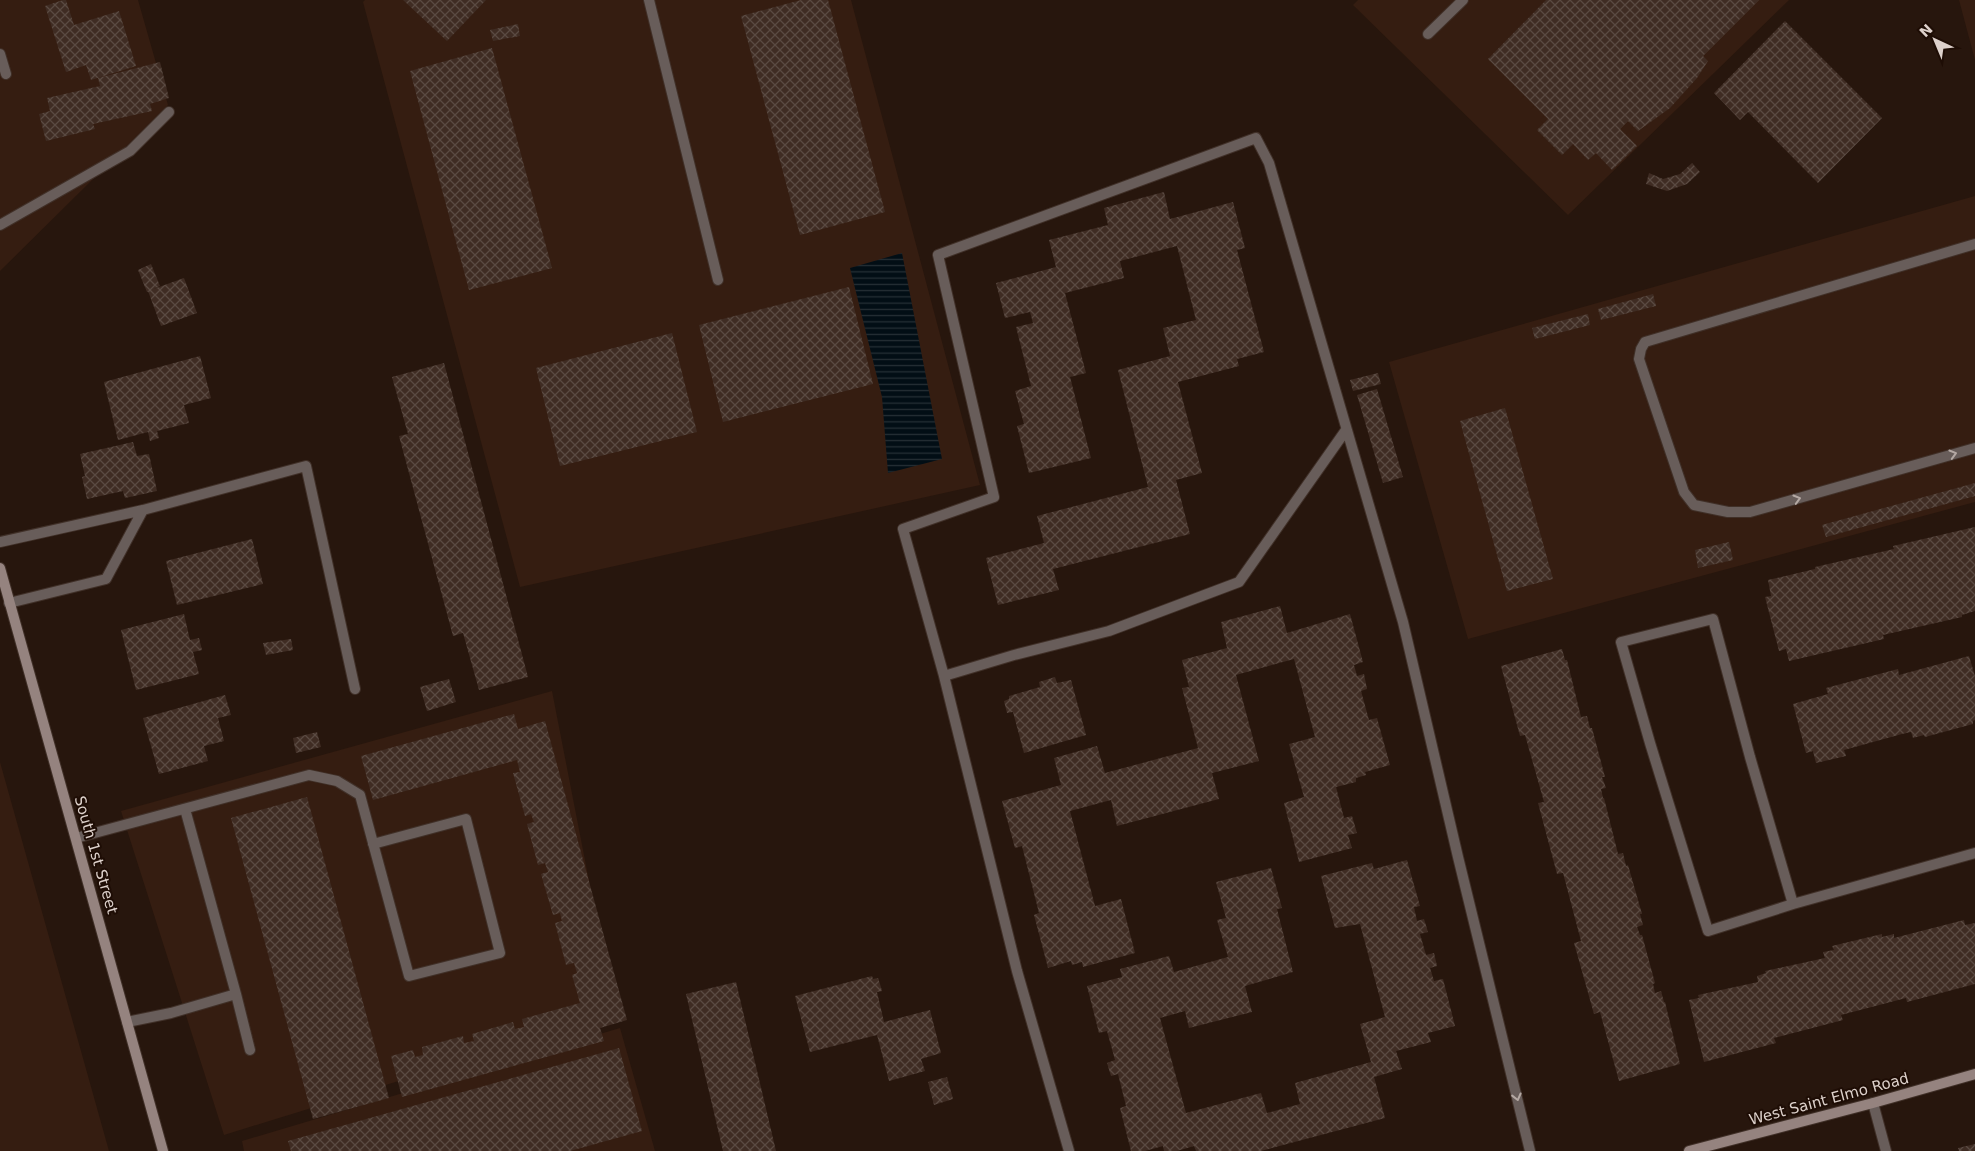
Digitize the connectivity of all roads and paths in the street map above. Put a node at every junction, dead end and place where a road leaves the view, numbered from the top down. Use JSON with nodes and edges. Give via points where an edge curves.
{"nodes":[{"id":1,"x":649,"y":0,"type":"edge"},
{"id":2,"x":1463,"y":0,"type":"edge"},
{"id":3,"x":1428,"y":34,"type":"dead end"},
{"id":4,"x":0,"y":54,"type":"edge"},
{"id":5,"x":6,"y":74,"type":"dead end"},
{"id":6,"x":169,"y":112,"type":"dead end"},
{"id":7,"x":0,"y":225,"type":"edge"},
{"id":8,"x":1975,"y":244,"type":"edge"},
{"id":9,"x":718,"y":280,"type":"dead end"},
{"id":10,"x":1346,"y":430,"type":"junction"},
{"id":11,"x":1975,"y":448,"type":"edge"},
{"id":12,"x":143,"y":510,"type":"junction"},
{"id":13,"x":0,"y":542,"type":"edge"},
{"id":14,"x":0,"y":568,"type":"edge"},
{"id":15,"x":9,"y":603,"type":"junction"},
{"id":16,"x":944,"y":676,"type":"junction"},
{"id":17,"x":354,"y":689,"type":"dead end"},
{"id":18,"x":185,"y":808,"type":"junction"},
{"id":19,"x":76,"y":838,"type":"junction"},
{"id":20,"x":373,"y":844,"type":"junction"},
{"id":21,"x":1975,"y":853,"type":"edge"},
{"id":22,"x":1793,"y":904,"type":"junction"},
{"id":23,"x":236,"y":994,"type":"junction"},
{"id":24,"x":127,"y":1022,"type":"junction"},
{"id":25,"x":250,"y":1050,"type":"dead end"},
{"id":26,"x":1975,"y":1074,"type":"edge"},
{"id":27,"x":1873,"y":1103,"type":"junction"},
{"id":28,"x":163,"y":1151,"type":"edge"},
{"id":29,"x":1069,"y":1151,"type":"edge"},
{"id":30,"x":1530,"y":1151,"type":"edge"},
{"id":31,"x":1689,"y":1151,"type":"edge"},
{"id":32,"x":1886,"y":1151,"type":"edge"}],
"edges":[{"from":1,"to":9,"type":"street"},
{"from":2,"to":3,"type":"street"},
{"from":4,"to":5,"type":"street"},
{"from":6,"to":7,"type":"street","via":[[130,151]]},
{"from":8,"to":11,"type":"street","one_way":true,"via":[[1645,342],[1639,359],[1684,492],[1694,505],[1710,510],[1750,512]]},
{"from":10,"to":16,"type":"street","via":[[1239,582],[1109,631]]},
{"from":10,"to":16,"type":"street","via":[[1269,163],[1256,138],[938,255],[994,497],[903,529]]},
{"from":10,"to":30,"type":"street","one_way":true,"via":[[1403,622]]},
{"from":12,"to":13,"type":"street"},
{"from":12,"to":15,"type":"street","via":[[106,579]]},
{"from":12,"to":17,"type":"street","via":[[306,466]]},
{"from":14,"to":15,"type":"main road","name":"South 1st Street"},
{"from":15,"to":19,"type":"main road","name":"South 1st Street"},
{"from":16,"to":29,"type":"street","via":[[1017,971]]},
{"from":18,"to":19,"type":"street"},
{"from":18,"to":20,"type":"street","via":[[309,774],[337,781],[360,795]]},
{"from":18,"to":23,"type":"street"},
{"from":19,"to":24,"type":"main road","name":"South 1st Street"},
{"from":20,"to":20,"type":"street","via":[[409,976],[500,953],[466,819]]},
{"from":21,"to":22,"type":"street"},
{"from":22,"to":22,"type":"street","via":[[1708,931],[1621,642],[1712,618]]},
{"from":23,"to":24,"type":"street"},
{"from":23,"to":25,"type":"street"},
{"from":24,"to":28,"type":"main road","name":"South 1st Street"},
{"from":26,"to":27,"type":"main road","name":"West Saint Elmo Road"},
{"from":27,"to":31,"type":"main road","name":"West Saint Elmo Road"},
{"from":27,"to":32,"type":"street"}]}
